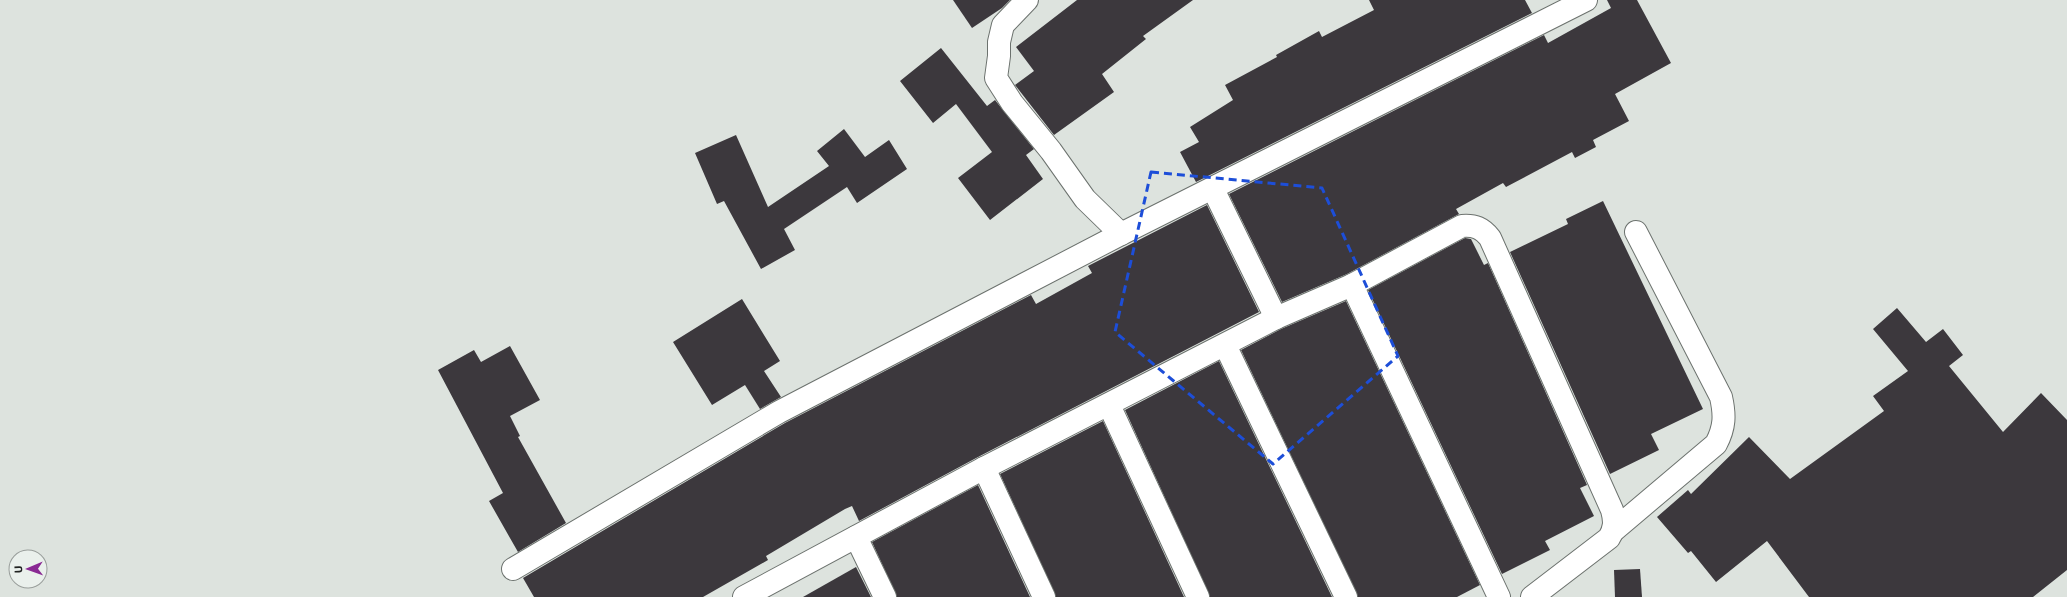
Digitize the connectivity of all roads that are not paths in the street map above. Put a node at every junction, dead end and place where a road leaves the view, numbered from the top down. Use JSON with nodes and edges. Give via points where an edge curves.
{"nodes":[{"id":1,"x":1027,"y":0,"type":"edge"},
{"id":2,"x":1586,"y":0,"type":"edge"},
{"id":3,"x":1214,"y":189,"type":"junction"},
{"id":4,"x":1636,"y":232,"type":"dead end"},
{"id":5,"x":1121,"y":234,"type":"junction"},
{"id":6,"x":1352,"y":285,"type":"junction"},
{"id":7,"x":1276,"y":318,"type":"junction"},
{"id":8,"x":1225,"y":345,"type":"junction"},
{"id":9,"x":1109,"y":404,"type":"junction"},
{"id":10,"x":984,"y":468,"type":"junction"},
{"id":11,"x":1613,"y":531,"type":"junction"},
{"id":12,"x":856,"y":537,"type":"junction"},
{"id":13,"x":513,"y":569,"type":"dead end"},
{"id":14,"x":744,"y":597,"type":"edge"},
{"id":15,"x":885,"y":597,"type":"edge"},
{"id":16,"x":1044,"y":597,"type":"edge"},
{"id":17,"x":1198,"y":597,"type":"edge"},
{"id":18,"x":1346,"y":597,"type":"edge"},
{"id":19,"x":1499,"y":597,"type":"edge"},
{"id":20,"x":1532,"y":597,"type":"edge"}],
"edges":[{"from":1,"to":5,"type":"street","via":[[1003,25],[996,78],[1085,199]]},
{"from":2,"to":3,"type":"street"},
{"from":3,"to":5,"type":"street"},
{"from":3,"to":7,"type":"street"},
{"from":4,"to":11,"type":"street","via":[[1721,397],[1725,413],[1723,430],[1716,444]]},
{"from":5,"to":13,"type":"street","via":[[779,412]]},
{"from":6,"to":7,"type":"street"},
{"from":6,"to":11,"type":"street","via":[[1462,226],[1473,225],[1484,230],[1490,238],[1612,510],[1616,522]]},
{"from":6,"to":19,"type":"street"},
{"from":7,"to":8,"type":"street"},
{"from":8,"to":9,"type":"street"},
{"from":8,"to":18,"type":"street"},
{"from":9,"to":10,"type":"street"},
{"from":9,"to":17,"type":"street"},
{"from":10,"to":12,"type":"street"},
{"from":10,"to":16,"type":"street"},
{"from":11,"to":20,"type":"street","via":[[1609,538]]},
{"from":12,"to":14,"type":"street"},
{"from":12,"to":15,"type":"street"}]}
